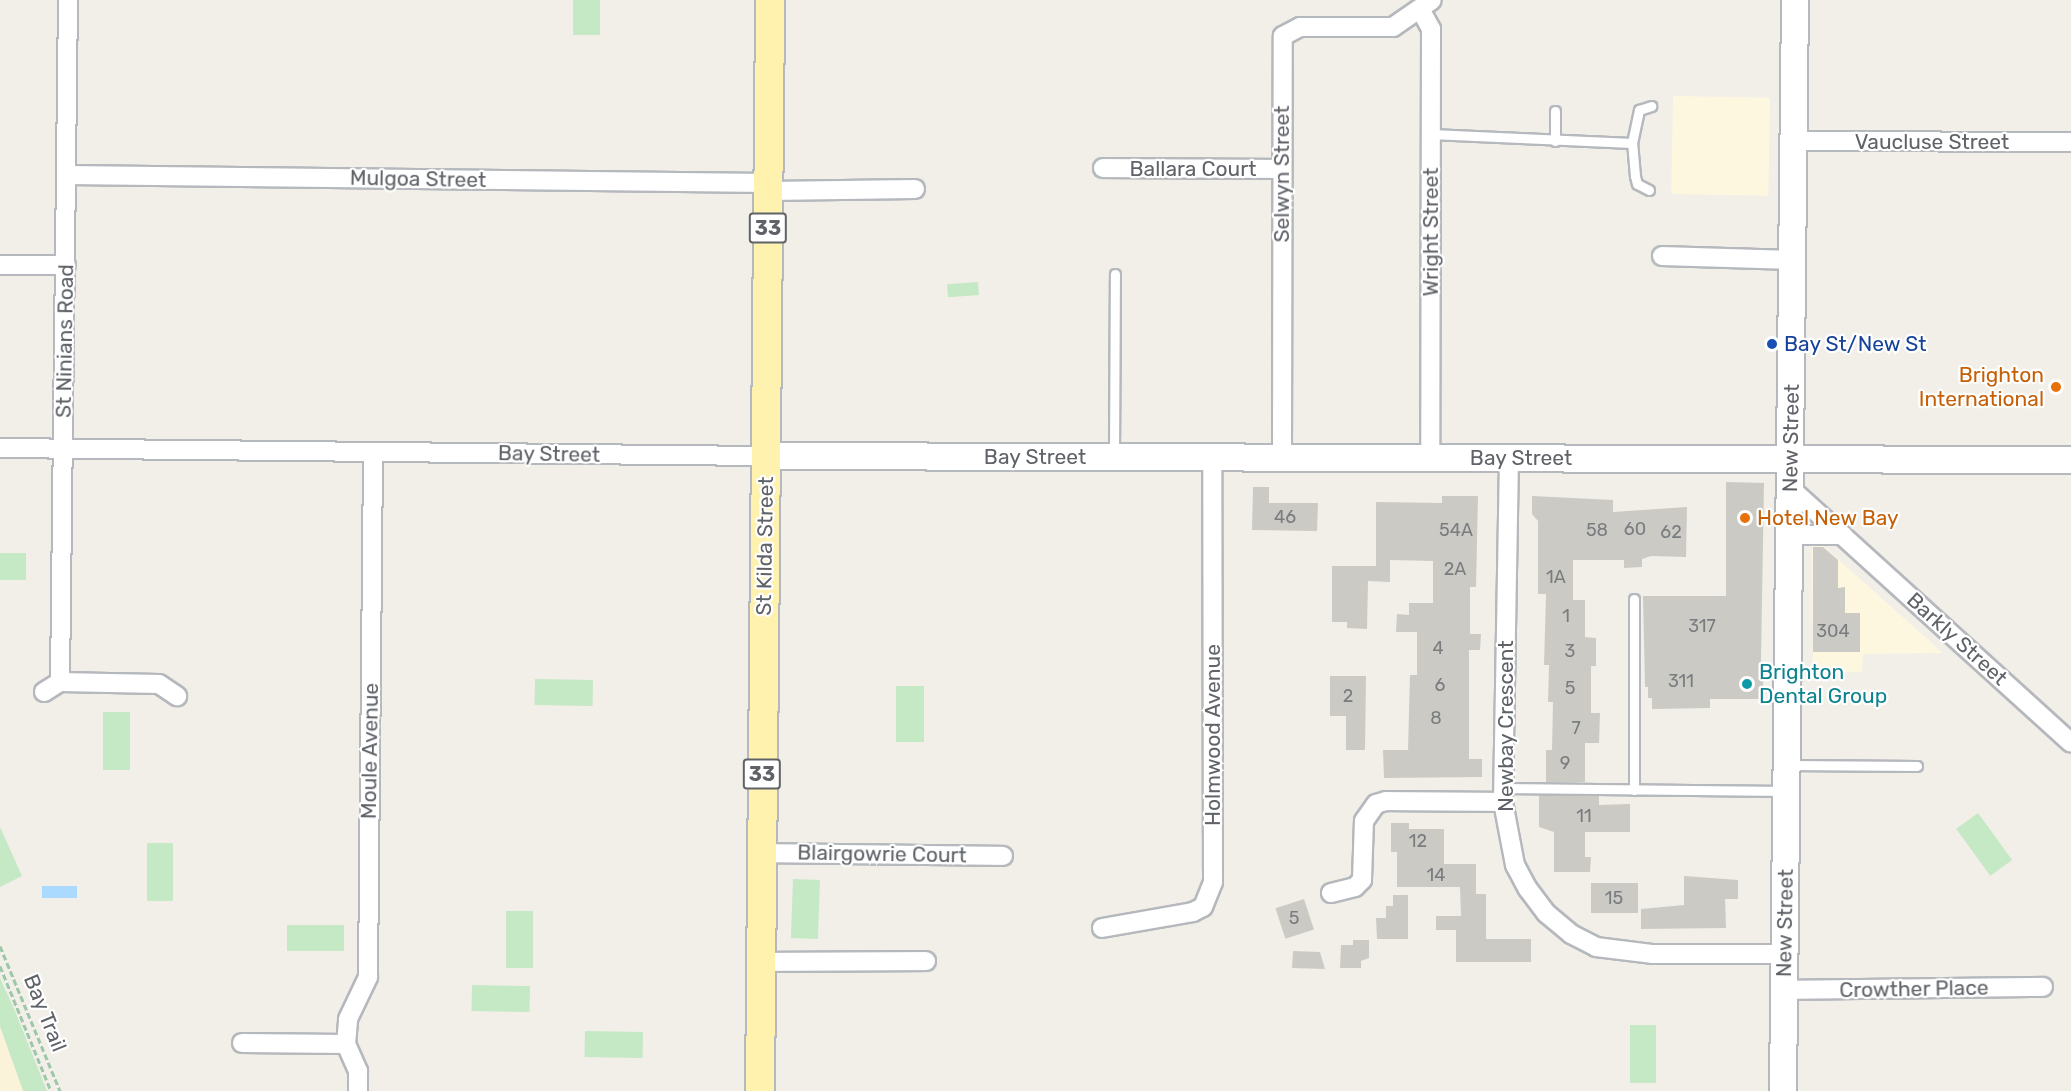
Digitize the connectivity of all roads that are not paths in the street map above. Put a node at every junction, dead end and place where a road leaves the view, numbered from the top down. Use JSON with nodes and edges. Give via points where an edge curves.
{"nodes":[{"id":1,"x":68,"y":0,"type":"edge"},
{"id":2,"x":770,"y":0,"type":"edge"},
{"id":3,"x":1795,"y":0,"type":"edge"},
{"id":4,"x":1426,"y":4,"type":"edge"},
{"id":5,"x":1651,"y":106,"type":"dead end"},
{"id":6,"x":1555,"y":111,"type":"dead end"},
{"id":7,"x":1431,"y":134,"type":"junction"},
{"id":8,"x":1555,"y":141,"type":"junction"},
{"id":9,"x":1794,"y":141,"type":"junction"},
{"id":10,"x":2071,"y":142,"type":"edge"},
{"id":11,"x":1632,"y":143,"type":"junction"},
{"id":12,"x":1103,"y":168,"type":"dead end"},
{"id":13,"x":1282,"y":169,"type":"junction"},
{"id":14,"x":68,"y":175,"type":"junction"},
{"id":15,"x":768,"y":187,"type":"junction"},
{"id":16,"x":915,"y":189,"type":"dead end"},
{"id":17,"x":1649,"y":190,"type":"dead end"},
{"id":18,"x":1662,"y":256,"type":"dead end"},
{"id":19,"x":1792,"y":260,"type":"junction"},
{"id":20,"x":0,"y":265,"type":"edge"},
{"id":21,"x":66,"y":265,"type":"junction"},
{"id":22,"x":1115,"y":274,"type":"dead end"},
{"id":23,"x":0,"y":448,"type":"edge"},
{"id":24,"x":64,"y":448,"type":"junction"},
{"id":25,"x":373,"y":452,"type":"junction"},
{"id":26,"x":766,"y":456,"type":"junction"},
{"id":27,"x":1114,"y":457,"type":"junction"},
{"id":28,"x":1212,"y":458,"type":"junction"},
{"id":29,"x":1281,"y":458,"type":"junction"},
{"id":30,"x":1430,"y":458,"type":"junction"},
{"id":31,"x":1509,"y":458,"type":"junction"},
{"id":32,"x":1791,"y":459,"type":"junction"},
{"id":33,"x":2071,"y":460,"type":"edge"},
{"id":34,"x":1790,"y":488,"type":"junction"},
{"id":35,"x":1790,"y":535,"type":"junction"},
{"id":36,"x":1843,"y":535,"type":"junction"},
{"id":37,"x":1634,"y":599,"type":"dead end"},
{"id":38,"x":177,"y":696,"type":"dead end"},
{"id":39,"x":2071,"y":743,"type":"edge"},
{"id":40,"x":1787,"y":765,"type":"junction"},
{"id":41,"x":1917,"y":766,"type":"dead end"},
{"id":42,"x":1634,"y":790,"type":"junction"},
{"id":43,"x":1787,"y":791,"type":"junction"},
{"id":44,"x":1503,"y":795,"type":"junction"},
{"id":45,"x":762,"y":853,"type":"junction"},
{"id":46,"x":1003,"y":856,"type":"dead end"},
{"id":47,"x":1331,"y":892,"type":"dead end"},
{"id":48,"x":1102,"y":928,"type":"dead end"},
{"id":49,"x":1785,"y":954,"type":"junction"},
{"id":50,"x":926,"y":961,"type":"dead end"},
{"id":51,"x":761,"y":962,"type":"junction"},
{"id":52,"x":2043,"y":987,"type":"dead end"},
{"id":53,"x":1784,"y":990,"type":"junction"},
{"id":54,"x":242,"y":1043,"type":"dead end"},
{"id":55,"x":346,"y":1044,"type":"junction"},
{"id":56,"x":358,"y":1091,"type":"edge"},
{"id":57,"x":760,"y":1091,"type":"edge"},
{"id":58,"x":1784,"y":1091,"type":"edge"}],
"edges":[{"from":1,"to":14,"type":"street","name":"St Ninians Road"},
{"from":2,"to":15,"type":"main road","name":"St Kilda Street","number":"33"},
{"from":3,"to":9,"type":"street","name":"New Street"},
{"from":4,"to":7,"type":"street","name":"Wright Street","via":[[1431,29]]},
{"from":4,"to":13,"type":"street","name":"Selwyn Street","via":[[1403,22],[1383,29],[1300,27],[1283,36]]},
{"from":5,"to":11,"type":"lane","via":[[1639,110]]},
{"from":6,"to":8,"type":"lane"},
{"from":7,"to":8,"type":"lane"},
{"from":7,"to":30,"type":"street","name":"Wright Street"},
{"from":8,"to":11,"type":"lane"},
{"from":9,"to":10,"type":"street","name":"Vaucluse Street"},
{"from":9,"to":19,"type":"street","name":"New Street"},
{"from":11,"to":17,"type":"lane","via":[[1637,184]]},
{"from":12,"to":13,"type":"street","name":"Ballara Court"},
{"from":13,"to":29,"type":"street","name":"Selwyn Street"},
{"from":14,"to":15,"type":"street","name":"Mulgoa Street"},
{"from":14,"to":21,"type":"street","name":"St Ninians Road"},
{"from":15,"to":16,"type":"street","name":"Mulgoa Street"},
{"from":15,"to":26,"type":"main road","name":"St Kilda Street","number":"33"},
{"from":18,"to":19,"type":"street"},
{"from":19,"to":32,"type":"street","name":"New Street"},
{"from":20,"to":21,"type":"street"},
{"from":21,"to":24,"type":"street","name":"St Ninians Road"},
{"from":22,"to":27,"type":"lane"},
{"from":23,"to":24,"type":"street","name":"Bay Street"},
{"from":24,"to":25,"type":"street","name":"Bay Street"},
{"from":24,"to":38,"type":"street","name":"St Ninians Road","via":[[52,687],[159,684]]},
{"from":25,"to":26,"type":"street","name":"Bay Street"},
{"from":25,"to":55,"type":"street","name":"Moule Avenue","via":[[368,977],[348,1019]]},
{"from":26,"to":27,"type":"street","name":"Bay Street"},
{"from":26,"to":45,"type":"main road","name":"St Kilda Street","number":"33"},
{"from":27,"to":28,"type":"street","name":"Bay Street"},
{"from":28,"to":29,"type":"street","name":"Bay Street"},
{"from":28,"to":48,"type":"street","name":"Holmwood Avenue","via":[[1213,882],[1203,907],[1193,912]]},
{"from":29,"to":30,"type":"street","name":"Bay Street"},
{"from":30,"to":31,"type":"street","name":"Bay Street"},
{"from":31,"to":32,"type":"street","name":"Bay Street"},
{"from":31,"to":44,"type":"street","name":"Newbay Crescent"},
{"from":32,"to":33,"type":"street","name":"Bay Street"},
{"from":32,"to":34,"type":"street","name":"New Street"},
{"from":34,"to":35,"type":"street","name":"New Street"},
{"from":34,"to":36,"type":"street","name":"Barkly Street"},
{"from":35,"to":36,"type":"street"},
{"from":35,"to":40,"type":"street","name":"New Street"},
{"from":36,"to":39,"type":"street","name":"Barkly Street"},
{"from":37,"to":42,"type":"lane"},
{"from":40,"to":41,"type":"lane"},
{"from":40,"to":43,"type":"street","name":"New Street"},
{"from":42,"to":43,"type":"lane"},
{"from":42,"to":44,"type":"lane"},
{"from":43,"to":49,"type":"street","name":"New Street"},
{"from":44,"to":47,"type":"street","via":[[1376,804],[1364,821],[1362,880],[1355,887]]},
{"from":44,"to":49,"type":"street","name":"Newbay Crescent","via":[[1515,865],[1546,913],[1570,934],[1596,947],[1624,952]]},
{"from":45,"to":46,"type":"street","name":"Blairgowrie Court"},
{"from":45,"to":51,"type":"main road","name":"St Kilda Street","number":"33"},
{"from":49,"to":53,"type":"street","name":"New Street"},
{"from":50,"to":51,"type":"street"},
{"from":51,"to":57,"type":"main road","name":"St Kilda Street","number":"33"},
{"from":52,"to":53,"type":"street","name":"Crowther Place"},
{"from":53,"to":58,"type":"street","name":"New Street"},
{"from":54,"to":55,"type":"street"},
{"from":55,"to":56,"type":"street","via":[[358,1071]]}]}
